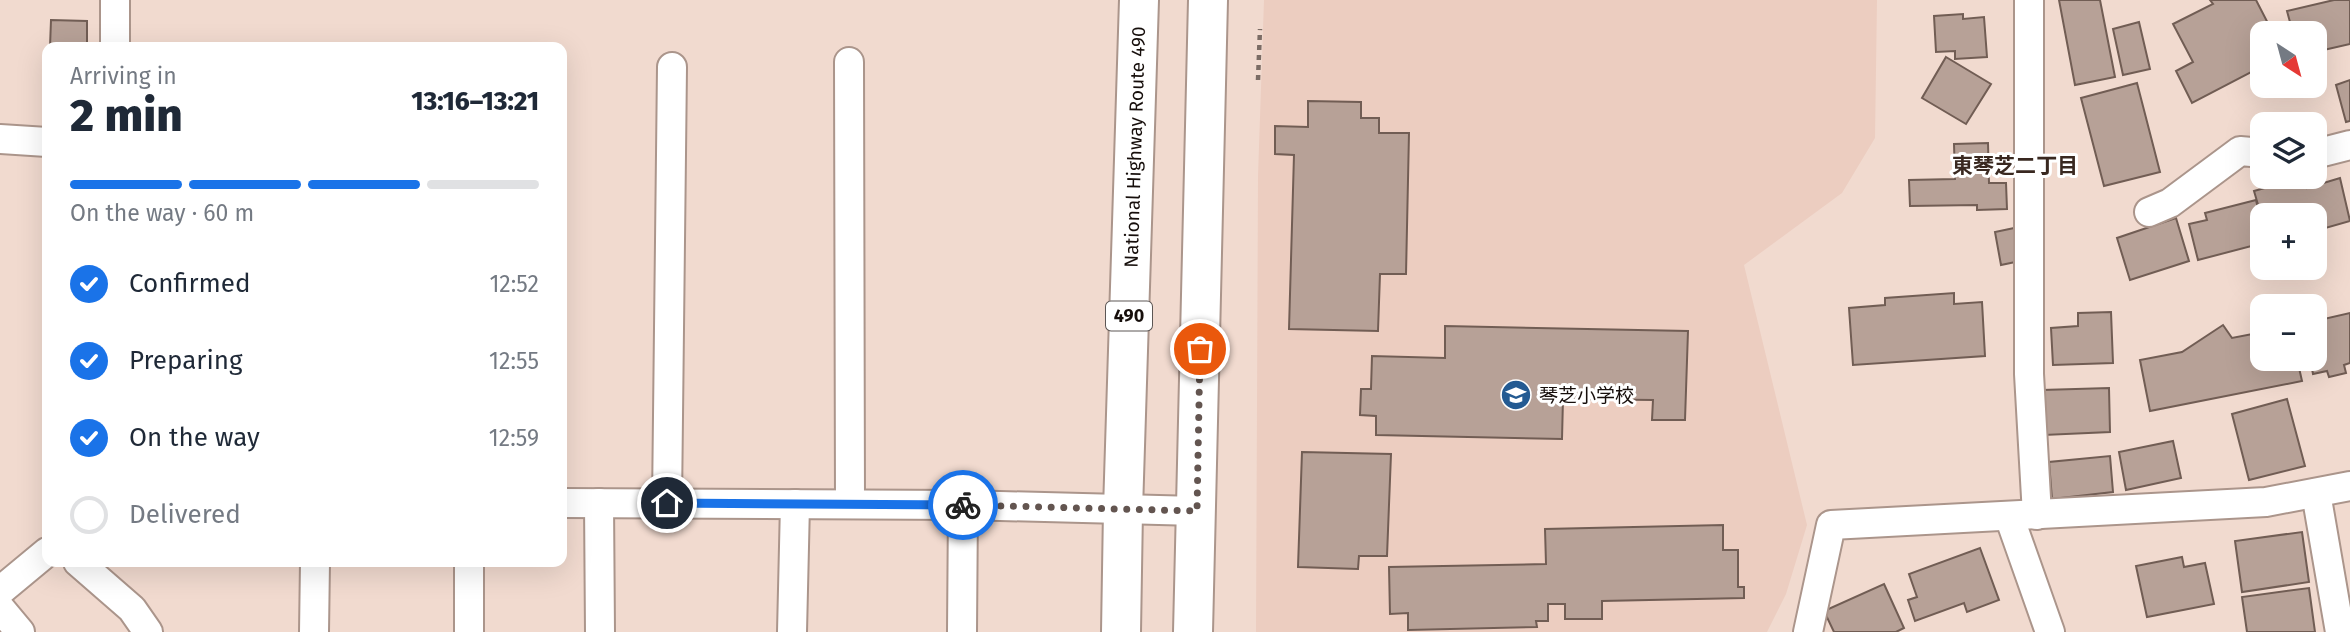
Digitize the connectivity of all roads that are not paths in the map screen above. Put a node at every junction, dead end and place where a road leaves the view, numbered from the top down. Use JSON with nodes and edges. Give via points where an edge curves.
{"nodes":[{"id":1,"x":115,"y":0,"type":"edge"},
{"id":2,"x":1139,"y":0,"type":"edge"},
{"id":3,"x":1208,"y":0,"type":"edge"},
{"id":4,"x":2029,"y":0,"type":"edge"},
{"id":5,"x":115,"y":42,"type":"edge"},
{"id":6,"x":849,"y":62,"type":"dead end"},
{"id":7,"x":672,"y":66,"type":"dead end"},
{"id":8,"x":0,"y":139,"type":"edge"},
{"id":9,"x":42,"y":142,"type":"edge"},
{"id":10,"x":2350,"y":145,"type":"edge"},
{"id":11,"x":2327,"y":151,"type":"edge"},
{"id":12,"x":2250,"y":152,"type":"edge"},
{"id":13,"x":2149,"y":212,"type":"dead end"},
{"id":14,"x":2350,"y":486,"type":"edge"},
{"id":15,"x":2316,"y":493,"type":"junction"},
{"id":16,"x":567,"y":503,"type":"edge"},
{"id":17,"x":599,"y":503,"type":"junction"},
{"id":18,"x":667,"y":503,"type":"junction"},
{"id":19,"x":795,"y":504,"type":"junction"},
{"id":20,"x":850,"y":504,"type":"junction"},
{"id":21,"x":963,"y":505,"type":"junction"},
{"id":22,"x":1122,"y":510,"type":"junction"},
{"id":23,"x":1197,"y":511,"type":"junction"},
{"id":24,"x":2023,"y":515,"type":"junction"},
{"id":25,"x":42,"y":556,"type":"edge"},
{"id":26,"x":84,"y":567,"type":"edge"},
{"id":27,"x":315,"y":567,"type":"edge"},
{"id":28,"x":469,"y":567,"type":"edge"},
{"id":29,"x":0,"y":591,"type":"edge"},
{"id":30,"x":0,"y":608,"type":"edge"},
{"id":31,"x":20,"y":632,"type":"edge"},
{"id":32,"x":148,"y":632,"type":"edge"},
{"id":33,"x":314,"y":632,"type":"edge"},
{"id":34,"x":470,"y":632,"type":"edge"},
{"id":35,"x":600,"y":632,"type":"edge"},
{"id":36,"x":792,"y":632,"type":"edge"},
{"id":37,"x":962,"y":632,"type":"edge"},
{"id":38,"x":1121,"y":632,"type":"edge"},
{"id":39,"x":1193,"y":632,"type":"edge"},
{"id":40,"x":1808,"y":632,"type":"edge"},
{"id":41,"x":2050,"y":632,"type":"edge"},
{"id":42,"x":2340,"y":632,"type":"edge"}],
"edges":[{"from":1,"to":5,"type":"street"},
{"from":2,"to":22,"type":"highway","name":"National Highway Route 490","number":"490"},
{"from":3,"to":23,"type":"highway"},
{"from":4,"to":24,"type":"street","via":[[2029,374]]},
{"from":6,"to":20,"type":"street"},
{"from":7,"to":18,"type":"street"},
{"from":8,"to":9,"type":"street"},
{"from":10,"to":11,"type":"street"},
{"from":12,"to":13,"type":"street","via":[[2240,151],[2170,203]]},
{"from":14,"to":15,"type":"street"},
{"from":15,"to":24,"type":"street","via":[[2266,502]]},
{"from":15,"to":42,"type":"street"},
{"from":16,"to":17,"type":"street"},
{"from":17,"to":18,"type":"street"},
{"from":17,"to":35,"type":"street"},
{"from":18,"to":19,"type":"street"},
{"from":19,"to":20,"type":"street"},
{"from":19,"to":36,"type":"street"},
{"from":20,"to":21,"type":"street"},
{"from":21,"to":22,"type":"street"},
{"from":21,"to":37,"type":"street"},
{"from":22,"to":23,"type":"street"},
{"from":22,"to":38,"type":"highway","name":"National Highway Route 490","number":"490"},
{"from":23,"to":39,"type":"highway"},
{"from":24,"to":40,"type":"street","via":[[1831,525]]},
{"from":24,"to":41,"type":"street"},
{"from":25,"to":29,"type":"street"},
{"from":26,"to":32,"type":"street","via":[[132,609]]},
{"from":27,"to":33,"type":"street"},
{"from":28,"to":34,"type":"street"},
{"from":30,"to":31,"type":"street"}]}
